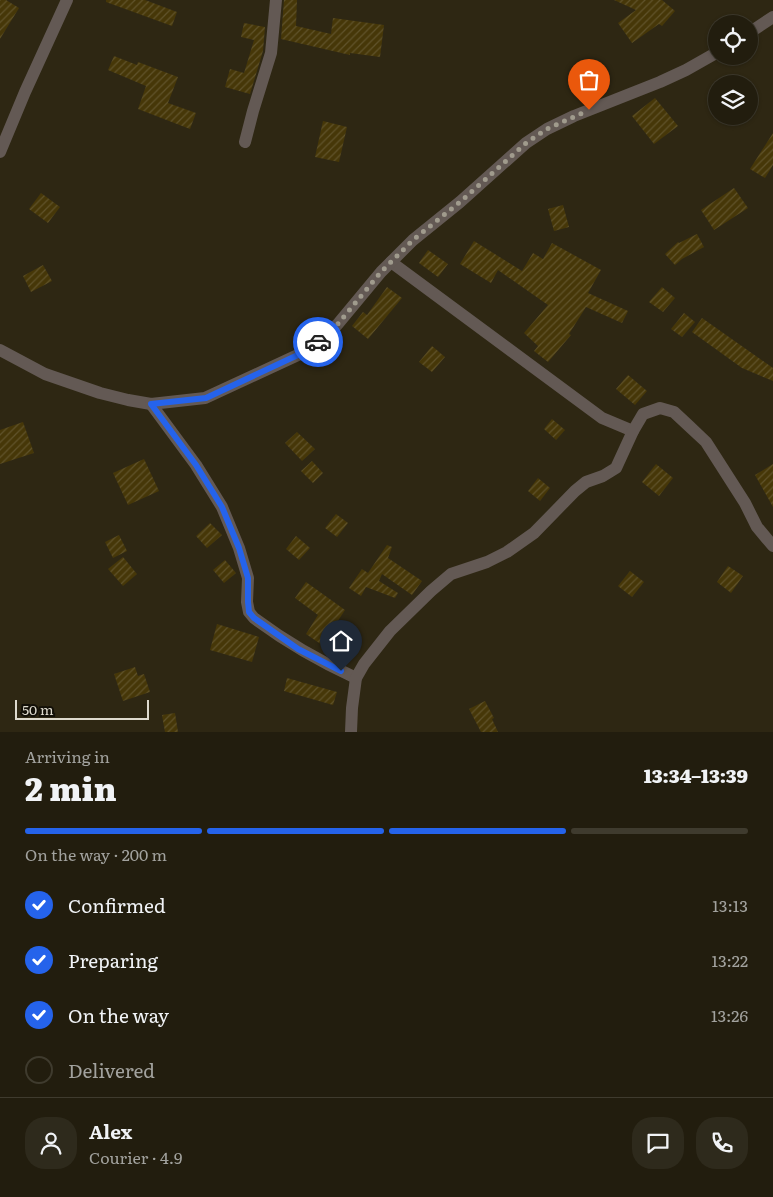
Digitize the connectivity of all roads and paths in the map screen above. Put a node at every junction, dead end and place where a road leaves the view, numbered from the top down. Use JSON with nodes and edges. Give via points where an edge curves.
{"nodes":[{"id":1,"x":67,"y":0,"type":"edge"},
{"id":2,"x":276,"y":0,"type":"edge"},
{"id":3,"x":773,"y":17,"type":"edge"},
{"id":4,"x":758,"y":26,"type":"edge"},
{"id":5,"x":708,"y":58,"type":"edge"},
{"id":6,"x":245,"y":142,"type":"dead end"},
{"id":7,"x":0,"y":152,"type":"edge"},
{"id":8,"x":391,"y":262,"type":"junction"},
{"id":9,"x":0,"y":350,"type":"edge"},
{"id":10,"x":151,"y":404,"type":"junction"},
{"id":11,"x":633,"y":431,"type":"junction"},
{"id":12,"x":773,"y":546,"type":"edge"},
{"id":13,"x":356,"y":678,"type":"junction"},
{"id":14,"x":351,"y":732,"type":"edge"}],
"edges":[{"from":1,"to":7,"type":"street"},
{"from":2,"to":6,"type":"street","via":[[271,53]]},
{"from":3,"to":4,"type":"street"},
{"from":5,"to":8,"type":"street","via":[[669,78],[547,129],[526,143]]},
{"from":8,"to":10,"type":"street","via":[[337,325],[300,354],[206,398]]},
{"from":8,"to":11,"type":"street","via":[[602,418]]},
{"from":9,"to":10,"type":"street","via":[[45,374],[100,393]]},
{"from":10,"to":13,"type":"street","via":[[222,507],[248,578],[249,612],[298,649]]},
{"from":11,"to":12,"type":"street","via":[[643,414],[660,408],[674,412],[706,442],[757,527]]},
{"from":11,"to":13,"type":"street","via":[[616,468],[586,482],[534,533],[507,552],[452,574],[438,585],[390,631]]},
{"from":13,"to":14,"type":"street"}]}
